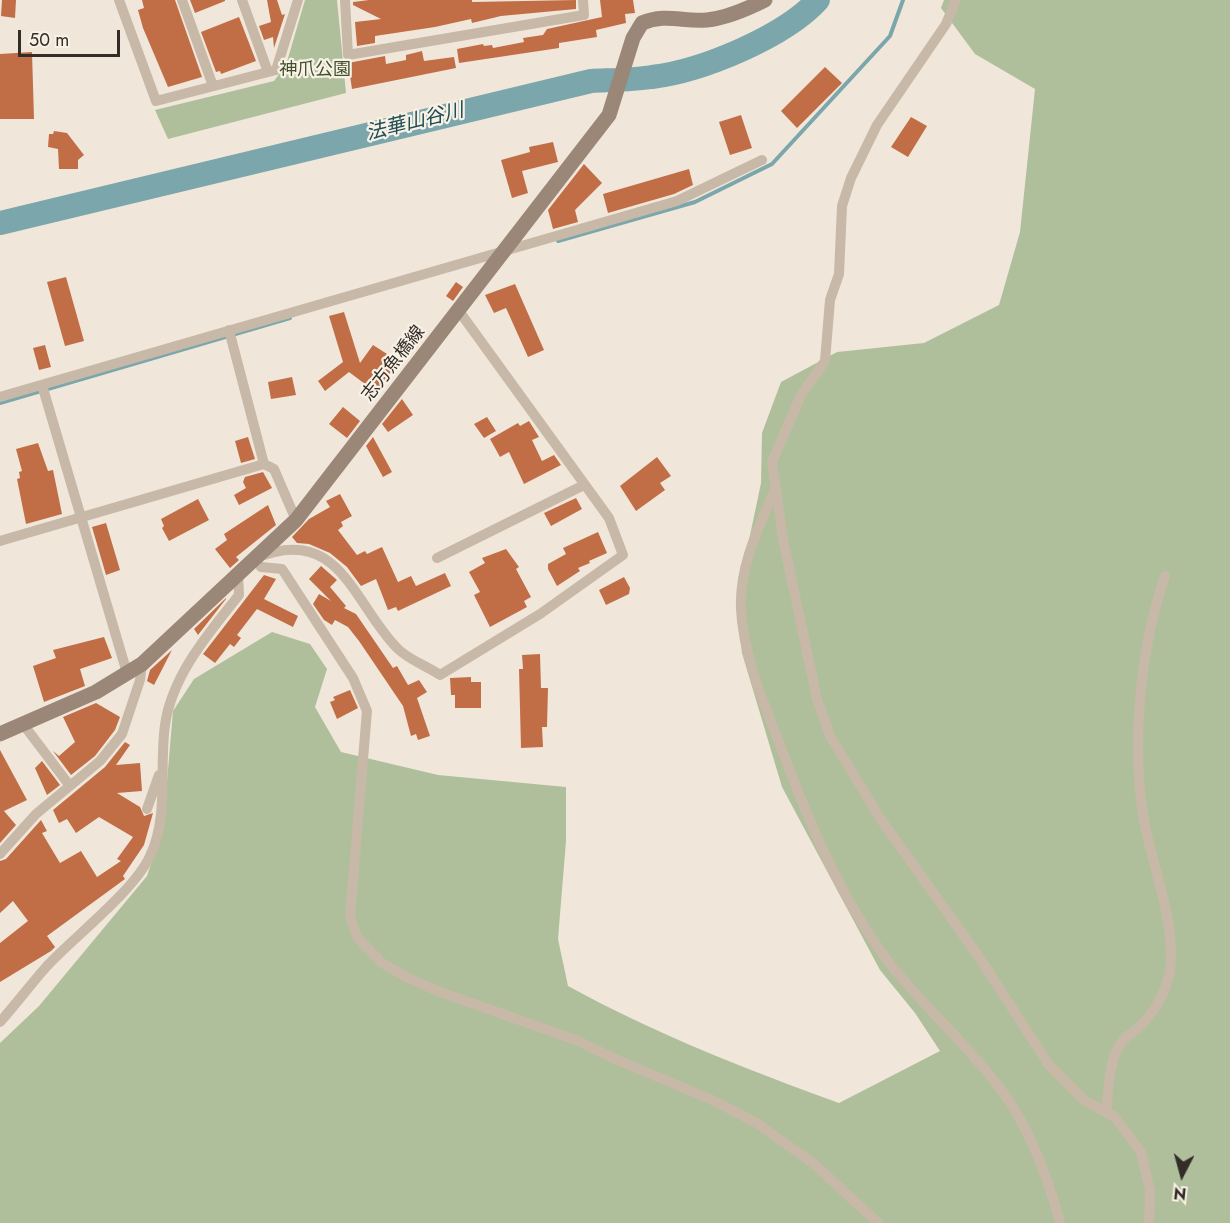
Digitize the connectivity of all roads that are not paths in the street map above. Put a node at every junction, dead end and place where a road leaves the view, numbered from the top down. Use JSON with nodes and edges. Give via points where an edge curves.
{"nodes":[{"id":1,"x":119,"y":0,"type":"edge"},
{"id":2,"x":182,"y":0,"type":"edge"},
{"id":3,"x":242,"y":0,"type":"edge"},
{"id":4,"x":298,"y":0,"type":"edge"},
{"id":5,"x":345,"y":0,"type":"edge"},
{"id":6,"x":583,"y":0,"type":"edge"},
{"id":7,"x":765,"y":0,"type":"edge"},
{"id":8,"x":956,"y":0,"type":"edge"},
{"id":9,"x":268,"y":72,"type":"junction"},
{"id":10,"x":213,"y":86,"type":"junction"},
{"id":11,"x":762,"y":160,"type":"dead end"},
{"id":12,"x":507,"y":248,"type":"junction"},
{"id":13,"x":459,"y":311,"type":"junction"},
{"id":14,"x":229,"y":330,"type":"junction"},
{"id":15,"x":42,"y":385,"type":"junction"},
{"id":16,"x":0,"y":397,"type":"edge"},
{"id":17,"x":264,"y":464,"type":"junction"},
{"id":18,"x":584,"y":485,"type":"junction"},
{"id":19,"x":775,"y":488,"type":"junction"},
{"id":20,"x":80,"y":517,"type":"junction"},
{"id":21,"x":296,"y":520,"type":"junction"},
{"id":22,"x":0,"y":541,"type":"edge"},
{"id":23,"x":437,"y":558,"type":"dead end"},
{"id":24,"x":254,"y":559,"type":"junction"},
{"id":25,"x":238,"y":574,"type":"junction"},
{"id":26,"x":1165,"y":576,"type":"dead end"},
{"id":27,"x":142,"y":664,"type":"junction"},
{"id":28,"x":127,"y":674,"type":"junction"},
{"id":29,"x":23,"y":724,"type":"junction"},
{"id":30,"x":0,"y":734,"type":"edge"},
{"id":31,"x":162,"y":768,"type":"junction"},
{"id":32,"x":70,"y":786,"type":"junction"},
{"id":33,"x":147,"y":809,"type":"dead end"},
{"id":34,"x":0,"y":854,"type":"edge"},
{"id":35,"x":0,"y":1022,"type":"edge"},
{"id":36,"x":1106,"y":1112,"type":"junction"},
{"id":37,"x":878,"y":1223,"type":"edge"},
{"id":38,"x":1060,"y":1223,"type":"edge"},
{"id":39,"x":1149,"y":1223,"type":"edge"}],
"edges":[{"from":1,"to":10,"type":"street","via":[[156,100]]},
{"from":2,"to":10,"type":"street"},
{"from":3,"to":9,"type":"street"},
{"from":4,"to":9,"type":"street","via":[[276,70]]},
{"from":5,"to":6,"type":"street","via":[[348,55],[584,15]]},
{"from":7,"to":12,"type":"main road","name":"志方魚橋線","via":[[740,12],[708,20],[670,16],[642,24],[633,38],[609,115]]},
{"from":8,"to":19,"type":"street","via":[[936,40],[877,125],[851,178],[842,206],[839,274],[830,300],[825,362],[801,395],[772,462]]},
{"from":9,"to":10,"type":"street"},
{"from":11,"to":12,"type":"street","via":[[677,201]]},
{"from":12,"to":13,"type":"main road","name":"志方魚橋線"},
{"from":12,"to":14,"type":"street"},
{"from":13,"to":18,"type":"street"},
{"from":13,"to":21,"type":"main road","name":"志方魚橋線"},
{"from":14,"to":15,"type":"street"},
{"from":14,"to":17,"type":"street"},
{"from":15,"to":16,"type":"street"},
{"from":15,"to":20,"type":"street"},
{"from":17,"to":20,"type":"street"},
{"from":17,"to":21,"type":"street","via":[[274,470]]},
{"from":18,"to":23,"type":"street"},
{"from":18,"to":24,"type":"street","via":[[609,518],[623,555],[540,614],[440,675],[397,649],[337,567],[310,553],[275,550]]},
{"from":19,"to":36,"type":"street","via":[[803,639],[830,735],[882,822],[979,957],[1049,1065],[1085,1101]]},
{"from":19,"to":38,"type":"street","via":[[746,558],[741,609],[746,644],[765,707],[812,831],[855,912],[891,966],[1003,1092],[1027,1133]]},
{"from":20,"to":22,"type":"street"},
{"from":20,"to":28,"type":"street"},
{"from":21,"to":24,"type":"main road","name":"志方魚橋線"},
{"from":24,"to":25,"type":"main road","name":"志方魚橋線"},
{"from":24,"to":37,"type":"street","via":[[261,567],[282,569],[353,678],[367,711],[350,916],[357,937],[382,963],[406,977],[576,1040],[755,1122],[813,1163]]},
{"from":25,"to":27,"type":"main road","name":"志方魚橋線"},
{"from":25,"to":31,"type":"street","via":[[239,596],[194,651],[170,706]]},
{"from":26,"to":36,"type":"street","via":[[1149,639],[1137,741],[1144,818],[1172,959],[1168,983],[1155,1009],[1122,1041],[1114,1055]]},
{"from":27,"to":28,"type":"main road","name":"志方魚橋線"},
{"from":27,"to":32,"type":"street","via":[[122,734],[100,762]]},
{"from":28,"to":29,"type":"main road","name":"志方魚橋線"},
{"from":29,"to":30,"type":"main road","name":"志方魚橋線"},
{"from":29,"to":32,"type":"street"},
{"from":31,"to":33,"type":"street"},
{"from":31,"to":35,"type":"street","via":[[158,829],[150,856],[131,883],[47,966]]},
{"from":32,"to":34,"type":"street","via":[[36,814]]},
{"from":36,"to":39,"type":"street","via":[[1115,1117],[1141,1152],[1150,1191]]}]}
